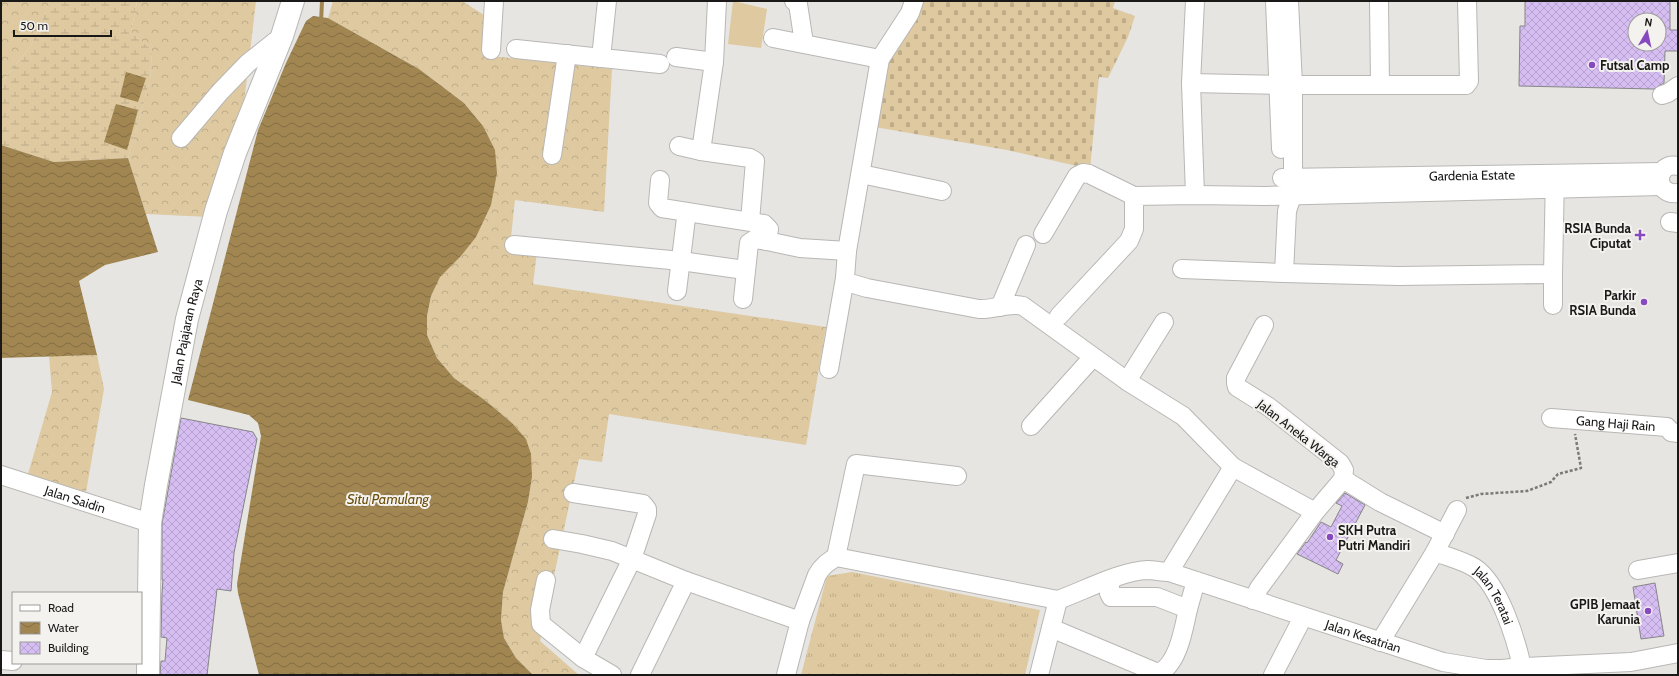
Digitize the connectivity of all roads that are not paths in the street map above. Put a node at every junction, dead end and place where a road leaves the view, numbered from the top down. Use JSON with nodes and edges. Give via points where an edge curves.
{"nodes":[{"id":1,"x":293,"y":1,"type":"edge"},
{"id":2,"x":494,"y":1,"type":"edge"},
{"id":3,"x":607,"y":1,"type":"edge"},
{"id":4,"x":717,"y":1,"type":"edge"},
{"id":5,"x":794,"y":1,"type":"edge"},
{"id":6,"x":914,"y":1,"type":"edge"},
{"id":7,"x":1195,"y":1,"type":"edge"},
{"id":8,"x":1275,"y":1,"type":"edge"},
{"id":9,"x":1289,"y":1,"type":"edge"},
{"id":10,"x":1379,"y":1,"type":"edge"},
{"id":11,"x":1467,"y":1,"type":"edge"},
{"id":12,"x":282,"y":36,"type":"junction"},
{"id":13,"x":773,"y":38,"type":"dead end"},
{"id":14,"x":804,"y":43,"type":"junction"},
{"id":15,"x":516,"y":49,"type":"dead end"},
{"id":16,"x":492,"y":50,"type":"dead end"},
{"id":17,"x":567,"y":54,"type":"junction"},
{"id":18,"x":676,"y":57,"type":"dead end"},
{"id":19,"x":601,"y":58,"type":"junction"},
{"id":20,"x":880,"y":59,"type":"junction"},
{"id":21,"x":714,"y":62,"type":"junction"},
{"id":22,"x":660,"y":64,"type":"dead end"},
{"id":23,"x":1191,"y":83,"type":"junction"},
{"id":24,"x":1286,"y":85,"type":"junction"},
{"id":25,"x":1380,"y":85,"type":"junction"},
{"id":26,"x":1678,"y":86,"type":"edge"},
{"id":27,"x":1662,"y":94,"type":"dead end"},
{"id":28,"x":182,"y":138,"type":"dead end"},
{"id":29,"x":679,"y":146,"type":"dead end"},
{"id":30,"x":701,"y":152,"type":"junction"},
{"id":31,"x":552,"y":155,"type":"dead end"},
{"id":32,"x":861,"y":174,"type":"junction"},
{"id":33,"x":1667,"y":175,"type":"edge"},
{"id":34,"x":1287,"y":178,"type":"junction"},
{"id":35,"x":660,"y":180,"type":"dead end"},
{"id":36,"x":1555,"y":182,"type":"junction"},
{"id":37,"x":942,"y":191,"type":"dead end"},
{"id":38,"x":1678,"y":193,"type":"edge"},
{"id":39,"x":1195,"y":195,"type":"junction"},
{"id":40,"x":1134,"y":196,"type":"junction"},
{"id":41,"x":1287,"y":201,"type":"junction"},
{"id":42,"x":686,"y":218,"type":"dead end"},
{"id":43,"x":750,"y":221,"type":"junction"},
{"id":44,"x":1043,"y":234,"type":"dead end"},
{"id":45,"x":767,"y":241,"type":"junction"},
{"id":46,"x":514,"y":245,"type":"dead end"},
{"id":47,"x":1026,"y":245,"type":"dead end"},
{"id":48,"x":847,"y":252,"type":"junction"},
{"id":49,"x":681,"y":261,"type":"junction"},
{"id":50,"x":1182,"y":269,"type":"dead end"},
{"id":51,"x":746,"y":270,"type":"junction"},
{"id":52,"x":1284,"y":273,"type":"junction"},
{"id":53,"x":1553,"y":274,"type":"junction"},
{"id":54,"x":845,"y":278,"type":"junction"},
{"id":55,"x":677,"y":291,"type":"dead end"},
{"id":56,"x":743,"y":299,"type":"dead end"},
{"id":57,"x":1552,"y":305,"type":"dead end"},
{"id":58,"x":1000,"y":307,"type":"junction"},
{"id":59,"x":1059,"y":316,"type":"dead end"},
{"id":60,"x":1164,"y":322,"type":"dead end"},
{"id":61,"x":1264,"y":325,"type":"dead end"},
{"id":62,"x":1093,"y":356,"type":"junction"},
{"id":63,"x":829,"y":369,"type":"dead end"},
{"id":64,"x":1127,"y":381,"type":"junction"},
{"id":65,"x":1551,"y":418,"type":"dead end"},
{"id":66,"x":1031,"y":426,"type":"dead end"},
{"id":67,"x":1678,"y":432,"type":"edge"},
{"id":68,"x":1233,"y":467,"type":"junction"},
{"id":69,"x":1,"y":475,"type":"edge"},
{"id":70,"x":957,"y":476,"type":"dead end"},
{"id":71,"x":1343,"y":479,"type":"junction"},
{"id":72,"x":573,"y":493,"type":"dead end"},
{"id":73,"x":1457,"y":510,"type":"road end"},
{"id":74,"x":1315,"y":512,"type":"junction"},
{"id":75,"x":150,"y":523,"type":"junction"},
{"id":76,"x":1445,"y":534,"type":"junction"},
{"id":77,"x":553,"y":539,"type":"dead end"},
{"id":78,"x":1435,"y":552,"type":"junction"},
{"id":79,"x":836,"y":557,"type":"junction"},
{"id":80,"x":632,"y":559,"type":"junction"},
{"id":81,"x":1678,"y":563,"type":"edge"},
{"id":82,"x":1638,"y":570,"type":"dead end"},
{"id":83,"x":1169,"y":572,"type":"junction"},
{"id":84,"x":546,"y":580,"type":"dead end"},
{"id":85,"x":1111,"y":580,"type":"junction"},
{"id":86,"x":686,"y":581,"type":"junction"},
{"id":87,"x":1196,"y":581,"type":"junction"},
{"id":88,"x":1058,"y":600,"type":"junction"},
{"id":89,"x":1252,"y":600,"type":"junction"},
{"id":90,"x":1188,"y":609,"type":"junction"},
{"id":91,"x":1303,"y":617,"type":"junction"},
{"id":92,"x":800,"y":621,"type":"junction"},
{"id":93,"x":1051,"y":628,"type":"junction"},
{"id":94,"x":1380,"y":642,"type":"junction"},
{"id":95,"x":1678,"y":653,"type":"edge"},
{"id":96,"x":584,"y":658,"type":"junction"},
{"id":97,"x":1,"y":660,"type":"edge"},
{"id":98,"x":12,"y":661,"type":"edge"},
{"id":99,"x":146,"y":667,"type":"edge"},
{"id":100,"x":1522,"y":667,"type":"junction"},
{"id":101,"x":1501,"y":672,"type":"edge"},
{"id":102,"x":612,"y":675,"type":"edge"},
{"id":103,"x":640,"y":675,"type":"edge"},
{"id":104,"x":786,"y":675,"type":"edge"},
{"id":105,"x":1039,"y":675,"type":"edge"},
{"id":106,"x":1272,"y":675,"type":"edge"}],
"edges":[{"from":1,"to":12,"type":"main road","name":"Jalan Pajajaran Raya"},
{"from":2,"to":16,"type":"street"},
{"from":3,"to":19,"type":"street"},
{"from":4,"to":21,"type":"street"},
{"from":5,"to":14,"type":"street","via":[[798,4]]},
{"from":6,"to":20,"type":"street","via":[[910,13]]},
{"from":7,"to":23,"type":"street"},
{"from":8,"to":24,"type":"street"},
{"from":9,"to":24,"type":"street"},
{"from":10,"to":25,"type":"street"},
{"from":11,"to":25,"type":"street","via":[[1469,81],[1466,85]]},
{"from":12,"to":28,"type":"street","via":[[248,63]]},
{"from":12,"to":75,"type":"main road","name":"Jalan Pajajaran Raya","via":[[235,152],[204,254],[174,383]]},
{"from":13,"to":14,"type":"street"},
{"from":14,"to":20,"type":"street"},
{"from":15,"to":17,"type":"street"},
{"from":17,"to":19,"type":"street"},
{"from":17,"to":31,"type":"street"},
{"from":18,"to":21,"type":"street"},
{"from":19,"to":22,"type":"street"},
{"from":20,"to":32,"type":"street"},
{"from":21,"to":30,"type":"street"},
{"from":23,"to":24,"type":"street"},
{"from":23,"to":39,"type":"street"},
{"from":24,"to":25,"type":"street"},
{"from":24,"to":34,"type":"street"},
{"from":26,"to":27,"type":"street"},
{"from":29,"to":30,"type":"street"},
{"from":30,"to":43,"type":"street","via":[[750,158],[755,161]]},
{"from":32,"to":37,"type":"street"},
{"from":32,"to":48,"type":"street"},
{"from":33,"to":36,"type":"street","name":"Gardenia Estate"},
{"from":33,"to":38,"type":"street","via":[[1668,192]]},
{"from":34,"to":36,"type":"street","name":"Gardenia Estate"},
{"from":34,"to":41,"type":"street"},
{"from":35,"to":43,"type":"street","via":[[658,203],[662,208]]},
{"from":36,"to":41,"type":"street","name":"Gardenia Estate"},
{"from":36,"to":53,"type":"street"},
{"from":39,"to":40,"type":"street","name":"Gardenia Estate"},
{"from":39,"to":41,"type":"street","name":"Gardenia Estate"},
{"from":40,"to":44,"type":"street","via":[[1089,174],[1077,176]]},
{"from":40,"to":59,"type":"street","via":[[1134,229],[1129,241]]},
{"from":41,"to":52,"type":"street"},
{"from":42,"to":49,"type":"street"},
{"from":43,"to":45,"type":"street","via":[[764,224],[769,229]]},
{"from":45,"to":48,"type":"street","via":[[800,248]]},
{"from":45,"to":51,"type":"street","via":[[755,239],[749,243]]},
{"from":46,"to":49,"type":"street"},
{"from":47,"to":58,"type":"street"},
{"from":48,"to":54,"type":"street"},
{"from":49,"to":51,"type":"street"},
{"from":49,"to":55,"type":"street"},
{"from":50,"to":52,"type":"street"},
{"from":51,"to":56,"type":"street"},
{"from":52,"to":53,"type":"street","via":[[1398,276]]},
{"from":53,"to":57,"type":"street"},
{"from":54,"to":58,"type":"street","via":[[850,283],[867,288],[919,298],[979,309]]},
{"from":54,"to":63,"type":"street"},
{"from":58,"to":62,"type":"street","via":[[1023,306]]},
{"from":60,"to":64,"type":"street"},
{"from":61,"to":71,"type":"street","name":"Jalan Aneka Warga","via":[[1236,378],[1237,387],[1269,407],[1340,463],[1344,470]]},
{"from":62,"to":64,"type":"street"},
{"from":62,"to":66,"type":"street"},
{"from":64,"to":68,"type":"street","via":[[1183,416]]},
{"from":65,"to":67,"type":"street","name":"Gang Haji Rain","via":[[1667,427],[1671,432]]},
{"from":68,"to":74,"type":"street"},
{"from":68,"to":83,"type":"street"},
{"from":69,"to":75,"type":"street","name":"Jalan Saidin"},
{"from":70,"to":79,"type":"street","via":[[856,464]]},
{"from":71,"to":74,"type":"street","name":"Jalan Aneka Warga"},
{"from":71,"to":76,"type":"street"},
{"from":72,"to":80,"type":"street","via":[[645,506],[647,514]]},
{"from":73,"to":76,"type":"street"},
{"from":74,"to":89,"type":"street","name":"Jalan Aneka Warga"},
{"from":75,"to":99,"type":"main road","name":"Jalan Pajajaran Raya"},
{"from":76,"to":78,"type":"street"},
{"from":77,"to":80,"type":"street","via":[[612,551]]},
{"from":78,"to":94,"type":"street"},
{"from":78,"to":100,"type":"street","name":"Jalan Teratai","via":[[1474,568],[1491,584],[1502,606]]},
{"from":79,"to":88,"type":"street"},
{"from":79,"to":92,"type":"street","via":[[821,568]]},
{"from":80,"to":86,"type":"street"},
{"from":80,"to":96,"type":"street"},
{"from":81,"to":82,"type":"street"},
{"from":83,"to":85,"type":"street","name":"Jalan Kesatrian","via":[[1147,570]]},
{"from":83,"to":87,"type":"street","name":"Jalan Kesatrian"},
{"from":84,"to":96,"type":"street","via":[[540,610],[541,624]]},
{"from":85,"to":88,"type":"street","name":"Jalan Kesatrian"},
{"from":85,"to":90,"type":"street","via":[[1111,597],[1157,597]]},
{"from":86,"to":92,"type":"street"},
{"from":86,"to":103,"type":"street"},
{"from":87,"to":89,"type":"street","name":"Jalan Kesatrian"},
{"from":87,"to":90,"type":"street"},
{"from":88,"to":93,"type":"street"},
{"from":89,"to":91,"type":"street","name":"Jalan Kesatrian"},
{"from":90,"to":93,"type":"street","via":[[1174,657],[1165,669],[1158,673]]},
{"from":91,"to":94,"type":"street","name":"Jalan Kesatrian"},
{"from":91,"to":106,"type":"street"},
{"from":92,"to":104,"type":"street"},
{"from":93,"to":105,"type":"street"},
{"from":94,"to":101,"type":"street","name":"Jalan Kesatrian","via":[[1443,662]]},
{"from":95,"to":100,"type":"street","name":"Jalan Kesatrian","via":[[1631,662]]},
{"from":96,"to":102,"type":"street"},
{"from":97,"to":98,"type":"street"},
{"from":100,"to":101,"type":"street","name":"Jalan Kesatrian"}]}
